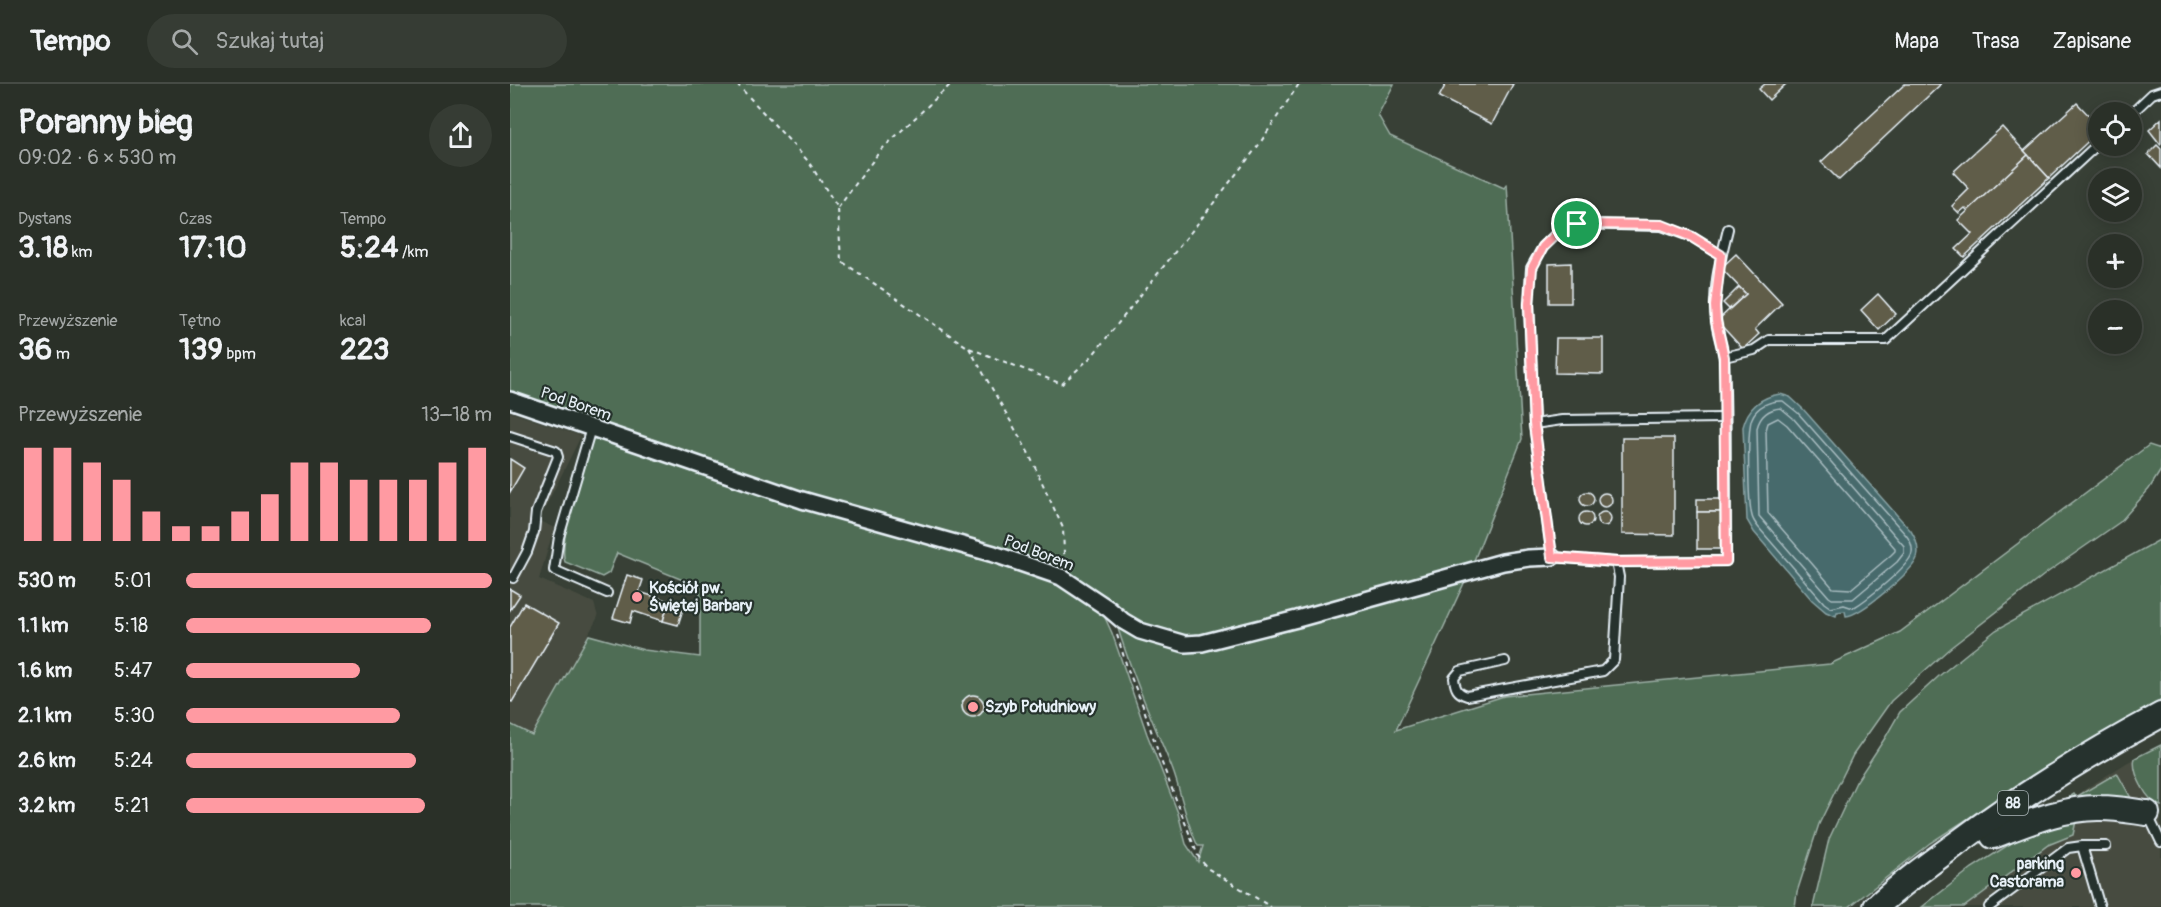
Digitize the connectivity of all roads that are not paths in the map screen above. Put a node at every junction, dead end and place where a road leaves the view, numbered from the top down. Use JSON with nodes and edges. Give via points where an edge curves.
{"nodes":[{"id":1,"x":2161,"y":91,"type":"edge"},
{"id":2,"x":2142,"y":104,"type":"edge"},
{"id":3,"x":2088,"y":153,"type":"edge"},
{"id":4,"x":1728,"y":229,"type":"dead end"},
{"id":5,"x":1721,"y":255,"type":"junction"},
{"id":6,"x":1724,"y":357,"type":"junction"},
{"id":7,"x":510,"y":400,"type":"edge"},
{"id":8,"x":1724,"y":418,"type":"junction"},
{"id":9,"x":1534,"y":424,"type":"junction"},
{"id":10,"x":591,"y":428,"type":"junction"},
{"id":11,"x":510,"y":436,"type":"edge"},
{"id":12,"x":1552,"y":557,"type":"junction"},
{"id":13,"x":1616,"y":562,"type":"junction"},
{"id":14,"x":513,"y":578,"type":"dead end"},
{"id":15,"x":607,"y":593,"type":"dead end"},
{"id":16,"x":1505,"y":661,"type":"dead end"},
{"id":17,"x":2161,"y":716,"type":"edge"},
{"id":18,"x":2161,"y":733,"type":"edge"},
{"id":19,"x":2147,"y":813,"type":"joint"},
{"id":20,"x":1993,"y":836,"type":"junction"},
{"id":21,"x":2161,"y":842,"type":"edge"},
{"id":22,"x":2082,"y":846,"type":"junction"},
{"id":23,"x":2106,"y":846,"type":"dead end"},
{"id":24,"x":1876,"y":907,"type":"edge"},
{"id":25,"x":1900,"y":907,"type":"edge"},
{"id":26,"x":1989,"y":907,"type":"edge"},
{"id":27,"x":2100,"y":907,"type":"edge"}],
"edges":[{"from":1,"to":2,"type":"lane"},
{"from":3,"to":6,"type":"lane","via":[[1886,340],[1769,340],[1754,350]]},
{"from":4,"to":5,"type":"lane"},
{"from":5,"to":6,"type":"lane","via":[[1715,306]]},
{"from":5,"to":9,"type":"lane","via":[[1662,225],[1577,224],[1558,232],[1543,247],[1532,268],[1529,304]]},
{"from":6,"to":8,"type":"lane"},
{"from":7,"to":10,"type":"street","name":"Pod Borem"},
{"from":8,"to":9,"type":"lane","via":[[1562,420]]},
{"from":8,"to":13,"type":"lane","via":[[1726,561]]},
{"from":9,"to":12,"type":"lane"},
{"from":10,"to":12,"type":"street","name":"Pod Borem","via":[[802,500],[1061,577],[1140,631],[1185,645],[1297,620],[1503,562]]},
{"from":10,"to":15,"type":"lane","via":[[559,537],[554,570]]},
{"from":11,"to":14,"type":"lane","via":[[556,451],[558,457],[536,512],[527,552]]},
{"from":12,"to":13,"type":"lane"},
{"from":13,"to":16,"type":"lane","via":[[1619,578],[1614,660],[1603,671],[1467,696],[1459,693],[1454,678],[1460,670]]},
{"from":17,"to":24,"type":"main road","number":"88","via":[[2043,782],[1901,884]]},
{"from":18,"to":20,"type":"main road","number":"88"},
{"from":19,"to":20,"type":"main road","via":[[2099,807],[2078,809]]},
{"from":19,"to":21,"type":"lane"},
{"from":20,"to":25,"type":"main road","number":"88"},
{"from":22,"to":23,"type":"lane"},
{"from":22,"to":26,"type":"lane","via":[[2068,848]]},
{"from":22,"to":27,"type":"lane"}]}
